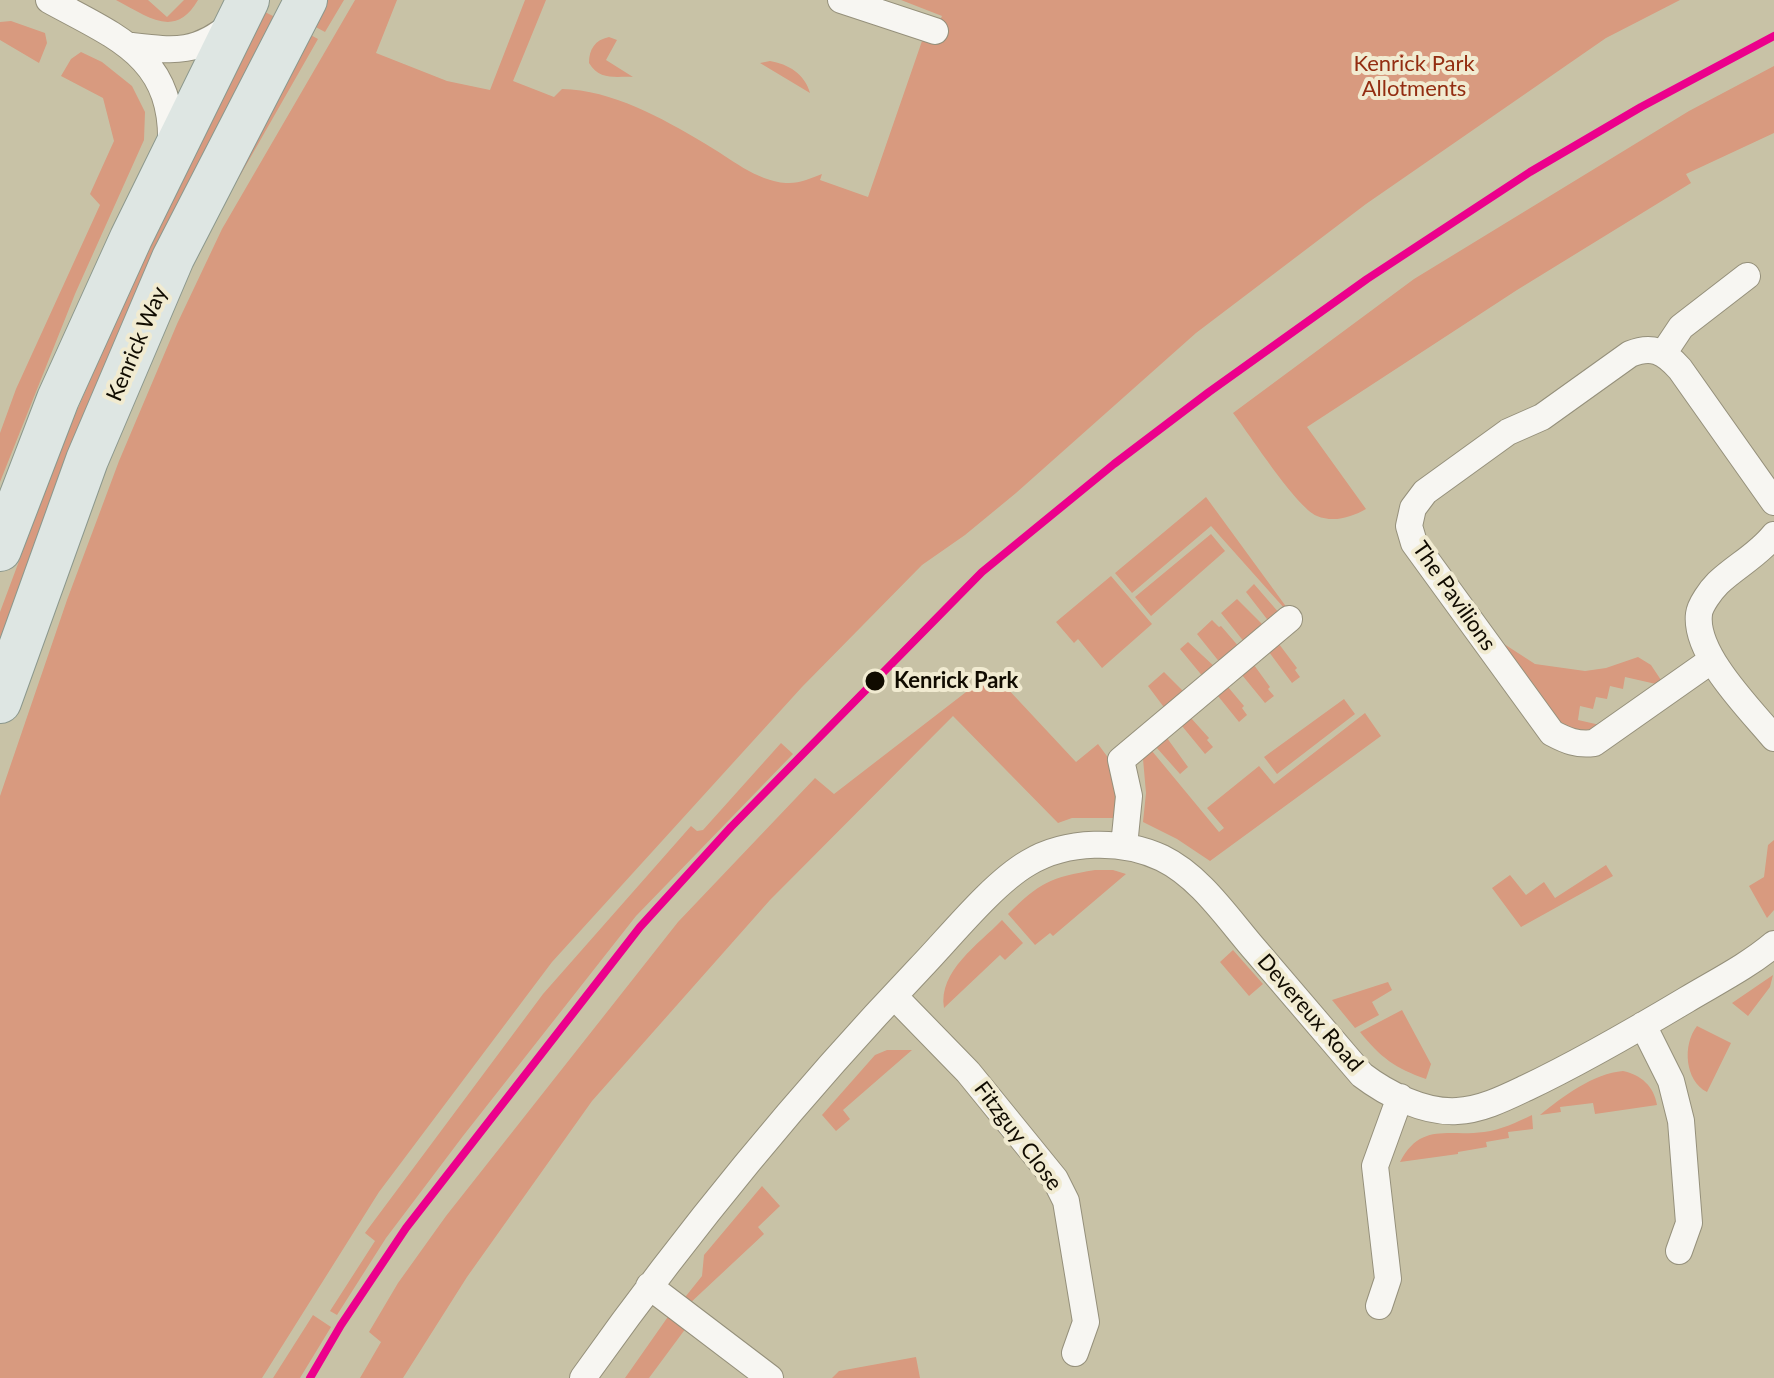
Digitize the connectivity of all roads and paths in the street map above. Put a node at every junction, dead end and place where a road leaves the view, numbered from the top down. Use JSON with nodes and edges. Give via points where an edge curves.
{"nodes":[{"id":1,"x":49,"y":0,"type":"edge"},
{"id":2,"x":306,"y":0,"type":"edge"},
{"id":3,"x":841,"y":0,"type":"edge"},
{"id":4,"x":242,"y":10,"type":"edge"},
{"id":5,"x":935,"y":31,"type":"dead end"},
{"id":6,"x":132,"y":46,"type":"junction"},
{"id":7,"x":170,"y":155,"type":"junction"},
{"id":8,"x":1747,"y":276,"type":"dead end"},
{"id":9,"x":1663,"y":354,"type":"junction"},
{"id":10,"x":1774,"y":502,"type":"edge"},
{"id":11,"x":1774,"y":535,"type":"edge"},
{"id":12,"x":0,"y":550,"type":"edge"},
{"id":13,"x":1289,"y":619,"type":"dead end"},
{"id":14,"x":1712,"y":660,"type":"junction"},
{"id":15,"x":0,"y":702,"type":"edge"},
{"id":16,"x":1774,"y":738,"type":"edge"},
{"id":17,"x":1124,"y":846,"type":"junction"},
{"id":18,"x":1774,"y":944,"type":"edge"},
{"id":19,"x":894,"y":996,"type":"junction"},
{"id":20,"x":1643,"y":1025,"type":"junction"},
{"id":21,"x":1400,"y":1097,"type":"junction"},
{"id":22,"x":1679,"y":1251,"type":"dead end"},
{"id":23,"x":649,"y":1286,"type":"junction"},
{"id":24,"x":1379,"y":1306,"type":"dead end"},
{"id":25,"x":1075,"y":1353,"type":"dead end"},
{"id":26,"x":583,"y":1378,"type":"edge"},
{"id":27,"x":770,"y":1378,"type":"edge"}],
"edges":[{"from":1,"to":6,"type":"street"},
{"from":2,"to":15,"type":"main road","name":"Kenrick Way","via":[[173,258],[87,460]]},
{"from":3,"to":5,"type":"street"},
{"from":4,"to":6,"type":"street","via":[[217,37],[197,47],[171,51]]},
{"from":4,"to":7,"type":"main road"},
{"from":6,"to":7,"type":"street","via":[[165,95],[172,120]]},
{"from":7,"to":12,"type":"main road","via":[[58,399]]},
{"from":8,"to":9,"type":"street","via":[[1681,327]]},
{"from":9,"to":10,"type":"street","via":[[1680,369]]},
{"from":9,"to":14,"type":"street","name":"The Pavilions","via":[[1645,348],[1630,354],[1542,417],[1508,432],[1425,492],[1413,508],[1409,526],[1414,543],[1552,733],[1565,740],[1594,743]]},
{"from":11,"to":14,"type":"street","via":[[1716,585],[1699,611],[1699,631]]},
{"from":13,"to":17,"type":"street","via":[[1121,760],[1129,796]]},
{"from":14,"to":16,"type":"street"},
{"from":17,"to":19,"type":"street","name":"Devereux Road","via":[[1080,845],[1028,863],[1006,879]]},
{"from":17,"to":21,"type":"street","name":"Devereux Road","via":[[1162,858],[1206,892],[1362,1075]]},
{"from":18,"to":20,"type":"street","name":"Devereux Road"},
{"from":19,"to":23,"type":"street","name":"Devereux Road","via":[[769,1134]]},
{"from":19,"to":25,"type":"street","name":"Fitzguy Close","via":[[968,1072],[1055,1179],[1066,1201],[1086,1322]]},
{"from":20,"to":21,"type":"street","name":"Devereux Road","via":[[1491,1104],[1457,1111]]},
{"from":20,"to":22,"type":"street","via":[[1671,1081],[1681,1121],[1689,1223]]},
{"from":21,"to":24,"type":"street","via":[[1375,1166],[1388,1279]]},
{"from":23,"to":26,"type":"street","name":"Devereux Road"},
{"from":23,"to":27,"type":"street"}]}
